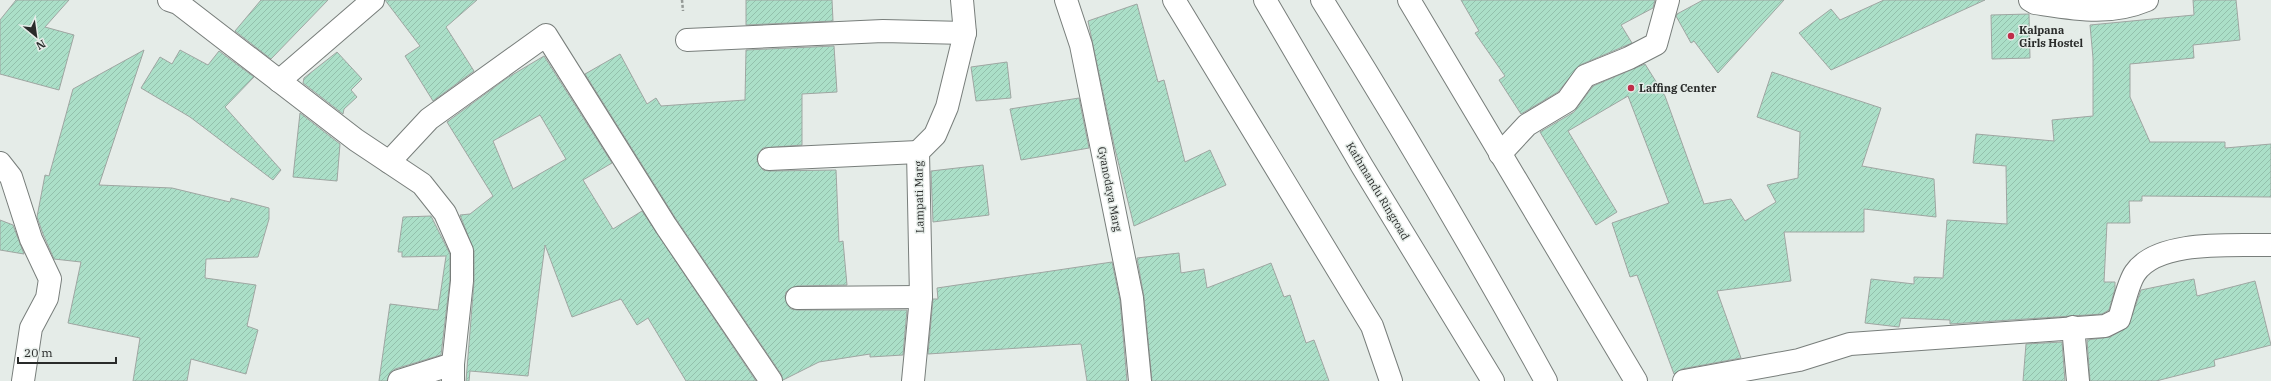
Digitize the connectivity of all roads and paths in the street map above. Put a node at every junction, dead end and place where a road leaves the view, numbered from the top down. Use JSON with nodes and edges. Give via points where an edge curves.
{"nodes":[{"id":1,"x":169,"y":0,"type":"edge"},
{"id":2,"x":373,"y":0,"type":"edge"},
{"id":3,"x":962,"y":0,"type":"edge"},
{"id":4,"x":1066,"y":0,"type":"edge"},
{"id":5,"x":1174,"y":0,"type":"edge"},
{"id":6,"x":1266,"y":0,"type":"edge"},
{"id":7,"x":1322,"y":0,"type":"edge"},
{"id":8,"x":1409,"y":0,"type":"edge"},
{"id":9,"x":1668,"y":0,"type":"edge"},
{"id":10,"x":2030,"y":0,"type":"edge"},
{"id":11,"x":2147,"y":0,"type":"edge"},
{"id":12,"x":965,"y":33,"type":"junction"},
{"id":13,"x":687,"y":40,"type":"dead end"},
{"id":14,"x":279,"y":81,"type":"junction"},
{"id":15,"x":918,"y":152,"type":"junction"},
{"id":16,"x":1500,"y":154,"type":"junction"},
{"id":17,"x":769,"y":159,"type":"dead end"},
{"id":18,"x":389,"y":162,"type":"junction"},
{"id":19,"x":0,"y":163,"type":"edge"},
{"id":20,"x":2271,"y":245,"type":"edge"},
{"id":21,"x":921,"y":297,"type":"junction"},
{"id":22,"x":797,"y":298,"type":"dead end"},
{"id":23,"x":2073,"y":327,"type":"junction"},
{"id":24,"x":453,"y":372,"type":"edge"},
{"id":25,"x":23,"y":381,"type":"edge"},
{"id":26,"x":399,"y":381,"type":"edge"},
{"id":27,"x":771,"y":381,"type":"edge"},
{"id":28,"x":913,"y":381,"type":"edge"},
{"id":29,"x":1140,"y":381,"type":"edge"},
{"id":30,"x":1391,"y":381,"type":"edge"},
{"id":31,"x":1493,"y":381,"type":"edge"},
{"id":32,"x":1546,"y":381,"type":"edge"},
{"id":33,"x":1636,"y":381,"type":"edge"},
{"id":34,"x":1684,"y":381,"type":"edge"},
{"id":35,"x":2078,"y":381,"type":"edge"}],
"edges":[{"from":1,"to":14,"type":"main road","via":[[178,3]]},
{"from":2,"to":14,"type":"main road"},
{"from":3,"to":12,"type":"main road","name":"Lampati Marg"},
{"from":4,"to":29,"type":"main road","name":"Gyanodaya Marg","via":[[1081,45],[1132,298]]},
{"from":5,"to":30,"type":"main road","via":[[1372,326]]},
{"from":6,"to":31,"type":"main road","name":"Kathmandu Ringroad","via":[[1362,166]]},
{"from":7,"to":32,"type":"main road","via":[[1378,90]]},
{"from":8,"to":16,"type":"main road"},
{"from":9,"to":16,"type":"main road","via":[[1656,44],[1585,76],[1567,101],[1527,125]]},
{"from":10,"to":11,"type":"main road","via":[[2035,3],[2091,11],[2131,7]]},
{"from":12,"to":13,"type":"main road","via":[[883,31]]},
{"from":12,"to":15,"type":"main road","name":"Lampati Marg","via":[[946,107],[935,135]]},
{"from":14,"to":18,"type":"main road"},
{"from":15,"to":17,"type":"main road"},
{"from":15,"to":21,"type":"main road","name":"Lampati Marg"},
{"from":16,"to":33,"type":"main road"},
{"from":18,"to":24,"type":"main road","via":[[422,184],[445,213],[462,251],[462,281]]},
{"from":18,"to":27,"type":"main road","via":[[429,119],[546,35],[666,226]]},
{"from":19,"to":25,"type":"main road","via":[[11,177],[31,239],[50,279],[47,298],[32,328]]},
{"from":20,"to":23,"type":"main road","via":[[2181,248],[2151,258],[2134,273],[2119,319],[2105,326]]},
{"from":21,"to":22,"type":"main road"},
{"from":21,"to":28,"type":"main road","name":"Lampati Marg"},
{"from":23,"to":34,"type":"main road","via":[[1850,344],[1799,360]]},
{"from":23,"to":35,"type":"main road"},
{"from":24,"to":26,"type":"main road"}]}
